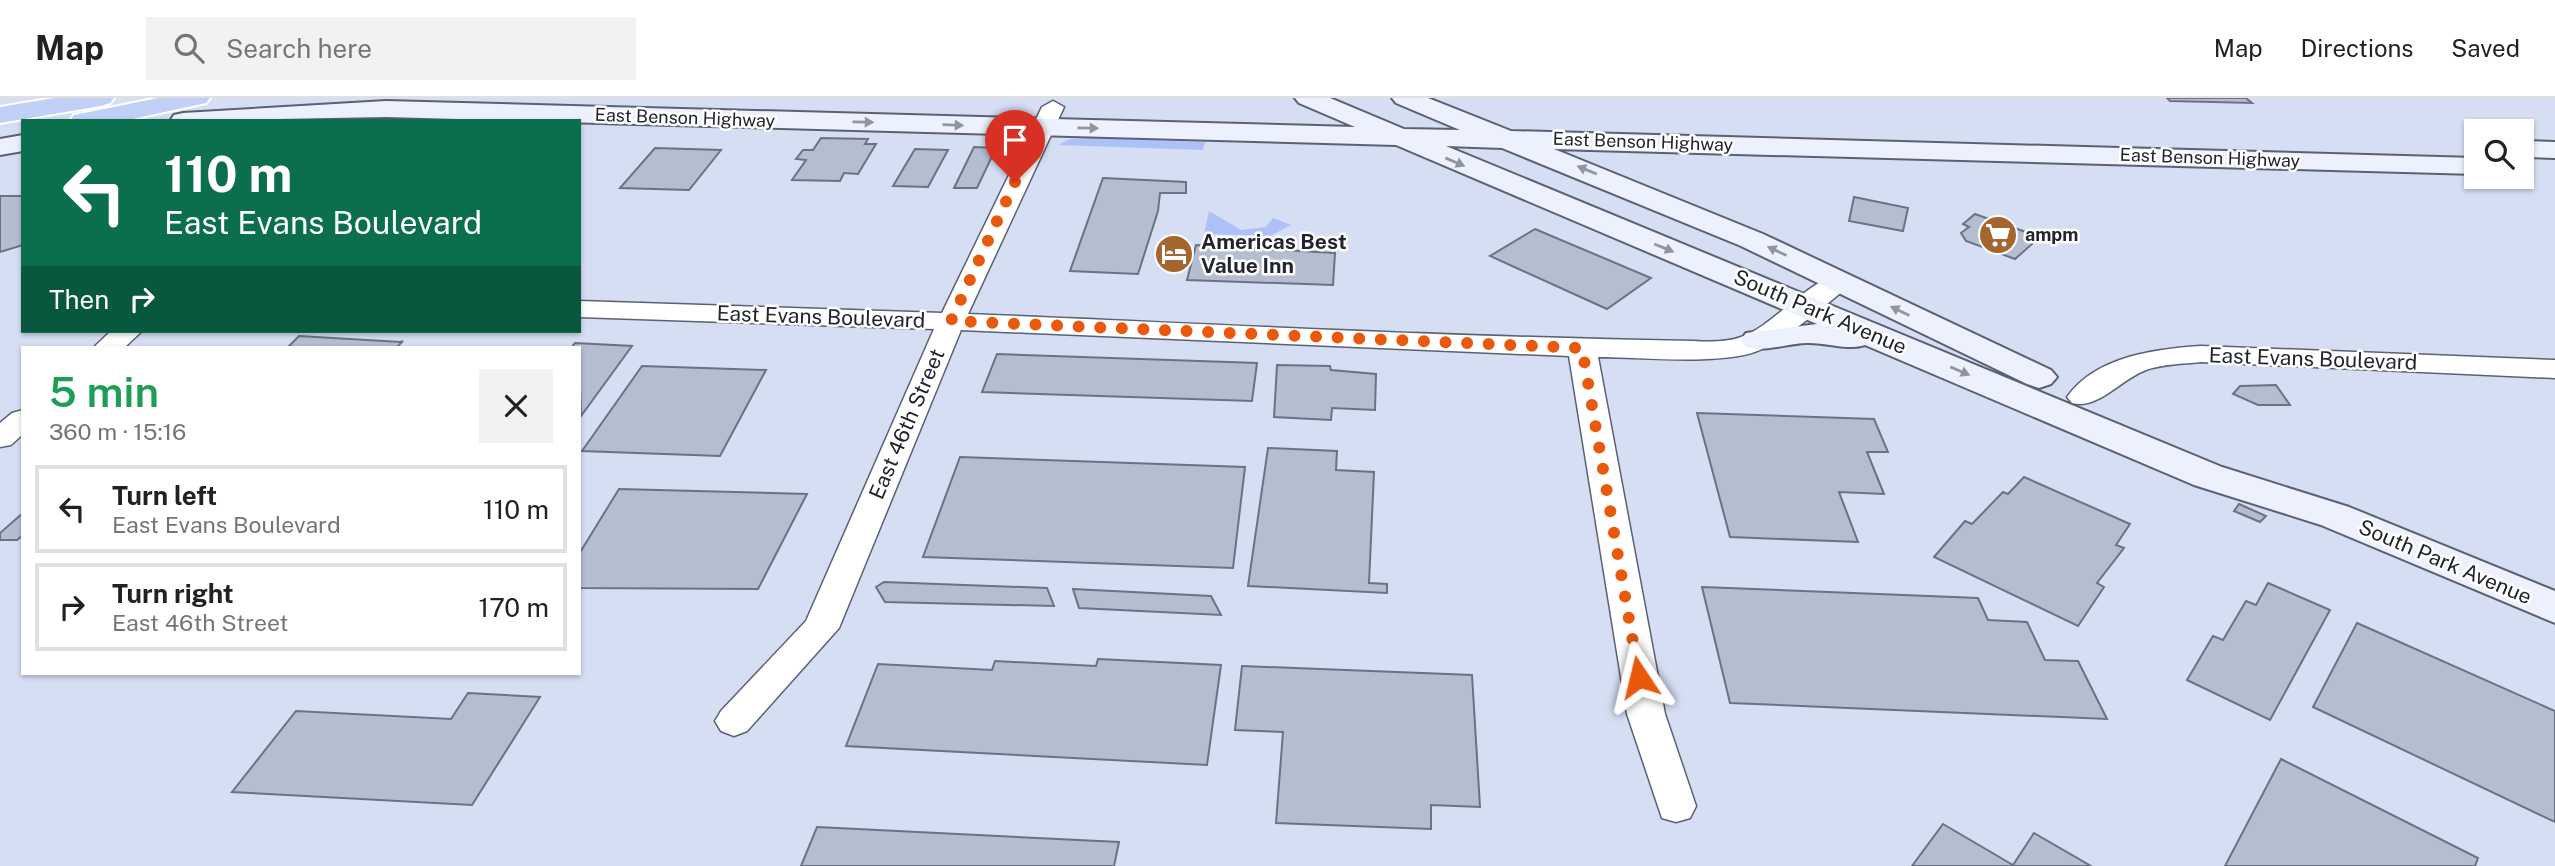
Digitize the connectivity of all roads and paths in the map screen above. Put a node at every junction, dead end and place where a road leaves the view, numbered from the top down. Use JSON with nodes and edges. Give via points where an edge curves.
{"nodes":[{"id":1,"x":101,"y":98,"type":"edge"},
{"id":2,"x":197,"y":98,"type":"edge"},
{"id":3,"x":839,"y":98,"type":"edge"},
{"id":4,"x":867,"y":98,"type":"edge"},
{"id":5,"x":1308,"y":98,"type":"edge"},
{"id":6,"x":1405,"y":98,"type":"edge"},
{"id":7,"x":0,"y":115,"type":"edge"},
{"id":8,"x":1048,"y":117,"type":"junction"},
{"id":9,"x":1353,"y":117,"type":"junction"},
{"id":10,"x":93,"y":119,"type":"edge"},
{"id":11,"x":205,"y":119,"type":"edge"},
{"id":12,"x":1458,"y":119,"type":"junction"},
{"id":13,"x":809,"y":121,"type":"junction"},
{"id":14,"x":21,"y":133,"type":"edge"},
{"id":15,"x":1392,"y":134,"type":"junction"},
{"id":16,"x":0,"y":137,"type":"edge"},
{"id":17,"x":1505,"y":138,"type":"junction"},
{"id":18,"x":1689,"y":143,"type":"junction"},
{"id":19,"x":21,"y":144,"type":"edge"},
{"id":20,"x":0,"y":147,"type":"edge"},
{"id":21,"x":2464,"y":147,"type":"edge"},
{"id":22,"x":2534,"y":149,"type":"edge"},
{"id":23,"x":2555,"y":149,"type":"edge"},
{"id":24,"x":2294,"y":151,"type":"junction"},
{"id":25,"x":2464,"y":165,"type":"edge"},
{"id":26,"x":2534,"y":167,"type":"edge"},
{"id":27,"x":2555,"y":168,"type":"edge"},
{"id":28,"x":1672,"y":206,"type":"junction"},
{"id":29,"x":1719,"y":271,"type":"junction"},
{"id":30,"x":1839,"y":281,"type":"junction"},
{"id":31,"x":1807,"y":307,"type":"junction"},
{"id":32,"x":581,"y":309,"type":"edge"},
{"id":33,"x":951,"y":321,"type":"junction"},
{"id":34,"x":126,"y":333,"type":"edge"},
{"id":35,"x":1757,"y":340,"type":"junction"},
{"id":36,"x":109,"y":346,"type":"edge"},
{"id":37,"x":1582,"y":348,"type":"junction"},
{"id":38,"x":1921,"y":354,"type":"junction"},
{"id":39,"x":2555,"y":369,"type":"edge"},
{"id":40,"x":2082,"y":397,"type":"junction"},
{"id":41,"x":21,"y":421,"type":"edge"},
{"id":42,"x":0,"y":438,"type":"edge"},
{"id":43,"x":2335,"y":516,"type":"junction"},
{"id":44,"x":2555,"y":608,"type":"edge"},
{"id":45,"x":734,"y":721,"type":"dead end"},
{"id":46,"x":1676,"y":806,"type":"dead end"}],
"edges":[{"from":1,"to":7,"type":"highway"},
{"from":2,"to":10,"type":"highway"},
{"from":3,"to":13,"type":"main road","via":[[821,104]]},
{"from":4,"to":8,"type":"main road","name":"East Benson Highway"},
{"from":5,"to":9,"type":"main road","name":"South Park Avenue"},
{"from":6,"to":12,"type":"main road","name":"South Park Avenue"},
{"from":8,"to":9,"type":"main road","name":"East Benson Highway"},
{"from":13,"to":8,"type":"main road","name":"East Benson Highway","one_way":true},
{"from":8,"to":15,"type":"main road","name":"East Benson Highway","one_way":true},
{"from":8,"to":33,"type":"street","name":"East 46th Street"},
{"from":9,"to":12,"type":"main road","name":"East Benson Highway"},
{"from":9,"to":15,"type":"main road","name":"South Park Avenue"},
{"from":11,"to":13,"type":"main road","name":"East Benson Highway","via":[[386,109]]},
{"from":12,"to":17,"type":"main road","name":"South Park Avenue"},
{"from":12,"to":24,"type":"main road","name":"East Benson Highway"},
{"from":14,"to":16,"type":"highway"},
{"from":15,"to":17,"type":"main road","name":"East Benson Highway"},
{"from":15,"to":29,"type":"main road","name":"South Park Avenue","one_way":true},
{"from":17,"to":18,"type":"main road","name":"East Benson Highway"},
{"from":28,"to":17,"type":"main road","name":"South Park Avenue","one_way":true},
{"from":18,"to":24,"type":"main road","name":"East Benson Highway"},
{"from":18,"to":28,"type":"main road","via":[[1647,148],[1630,162],[1635,180]]},
{"from":19,"to":20,"type":"main road"},
{"from":21,"to":24,"type":"main road","name":"East Benson Highway"},
{"from":22,"to":23,"type":"main road"},
{"from":24,"to":25,"type":"main road","name":"East Benson Highway"},
{"from":26,"to":27,"type":"main road"},
{"from":30,"to":28,"type":"main road","name":"South Park Avenue","one_way":true},
{"from":29,"to":31,"type":"main road","name":"South Park Avenue"},
{"from":29,"to":35,"type":"main road","via":[[1764,309]]},
{"from":30,"to":31,"type":"street","name":"East Evans Boulevard"},
{"from":40,"to":30,"type":"main road","name":"South Park Avenue","one_way":true},
{"from":31,"to":35,"type":"street","name":"East Evans Boulevard"},
{"from":31,"to":38,"type":"main road","name":"South Park Avenue"},
{"from":32,"to":33,"type":"street","name":"East Evans Boulevard"},
{"from":33,"to":37,"type":"street","name":"East Evans Boulevard"},
{"from":33,"to":45,"type":"street","name":"East 46th Street","via":[[821,628]]},
{"from":34,"to":36,"type":"street"},
{"from":35,"to":37,"type":"street","name":"East Evans Boulevard","via":[[1703,350]]},
{"from":35,"to":38,"type":"main road","via":[[1830,334]]},
{"from":37,"to":46,"type":"street","via":[[1646,713]]},
{"from":38,"to":43,"type":"main road","name":"South Park Avenue","one_way":true,"via":[[2208,476]]},
{"from":39,"to":40,"type":"street","name":"East Evans Boulevard","via":[[2201,354],[2149,358],[2105,379]]},
{"from":40,"to":43,"type":"main road","name":"South Park Avenue","via":[[2227,458]]},
{"from":41,"to":42,"type":"street"},
{"from":43,"to":44,"type":"main road","name":"South Park Avenue"}]}
